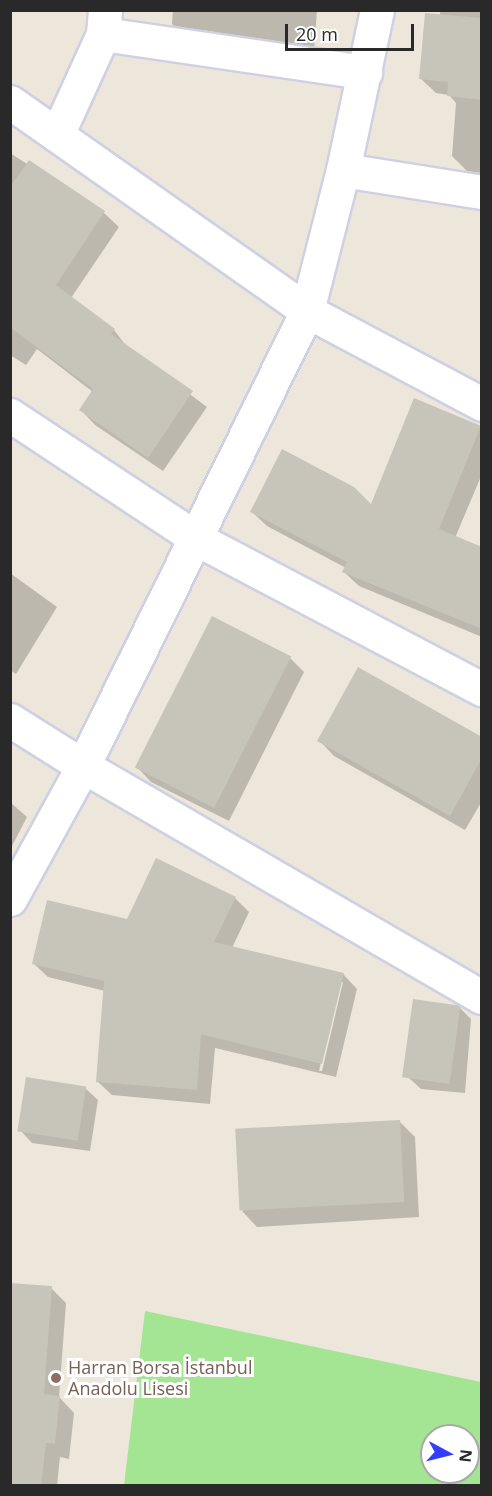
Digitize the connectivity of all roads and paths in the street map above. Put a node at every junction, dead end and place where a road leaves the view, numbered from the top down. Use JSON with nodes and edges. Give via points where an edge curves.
{"nodes":[{"id":1,"x":377,"y":10,"type":"edge"},
{"id":2,"x":104,"y":22,"type":"edge"},
{"id":3,"x":365,"y":72,"type":"junction"},
{"id":4,"x":10,"y":102,"type":"edge"},
{"id":5,"x":57,"y":135,"type":"junction"},
{"id":6,"x":343,"y":170,"type":"junction"},
{"id":7,"x":482,"y":192,"type":"edge"},
{"id":8,"x":307,"y":311,"type":"junction"},
{"id":9,"x":482,"y":404,"type":"edge"},
{"id":10,"x":10,"y":416,"type":"edge"},
{"id":11,"x":197,"y":539,"type":"junction"},
{"id":12,"x":482,"y":689,"type":"edge"},
{"id":13,"x":10,"y":720,"type":"edge"},
{"id":14,"x":83,"y":766,"type":"junction"},
{"id":15,"x":10,"y":899,"type":"edge"},
{"id":16,"x":482,"y":997,"type":"edge"}],
"edges":[{"from":1,"to":3,"type":"street"},
{"from":2,"to":3,"type":"street"},
{"from":2,"to":5,"type":"street"},
{"from":3,"to":6,"type":"street"},
{"from":4,"to":5,"type":"street"},
{"from":5,"to":8,"type":"street"},
{"from":6,"to":7,"type":"street"},
{"from":6,"to":8,"type":"street"},
{"from":8,"to":9,"type":"street"},
{"from":8,"to":11,"type":"street"},
{"from":10,"to":11,"type":"street"},
{"from":11,"to":12,"type":"street"},
{"from":11,"to":14,"type":"street"},
{"from":13,"to":14,"type":"street"},
{"from":14,"to":15,"type":"street"},
{"from":14,"to":16,"type":"street"}]}
